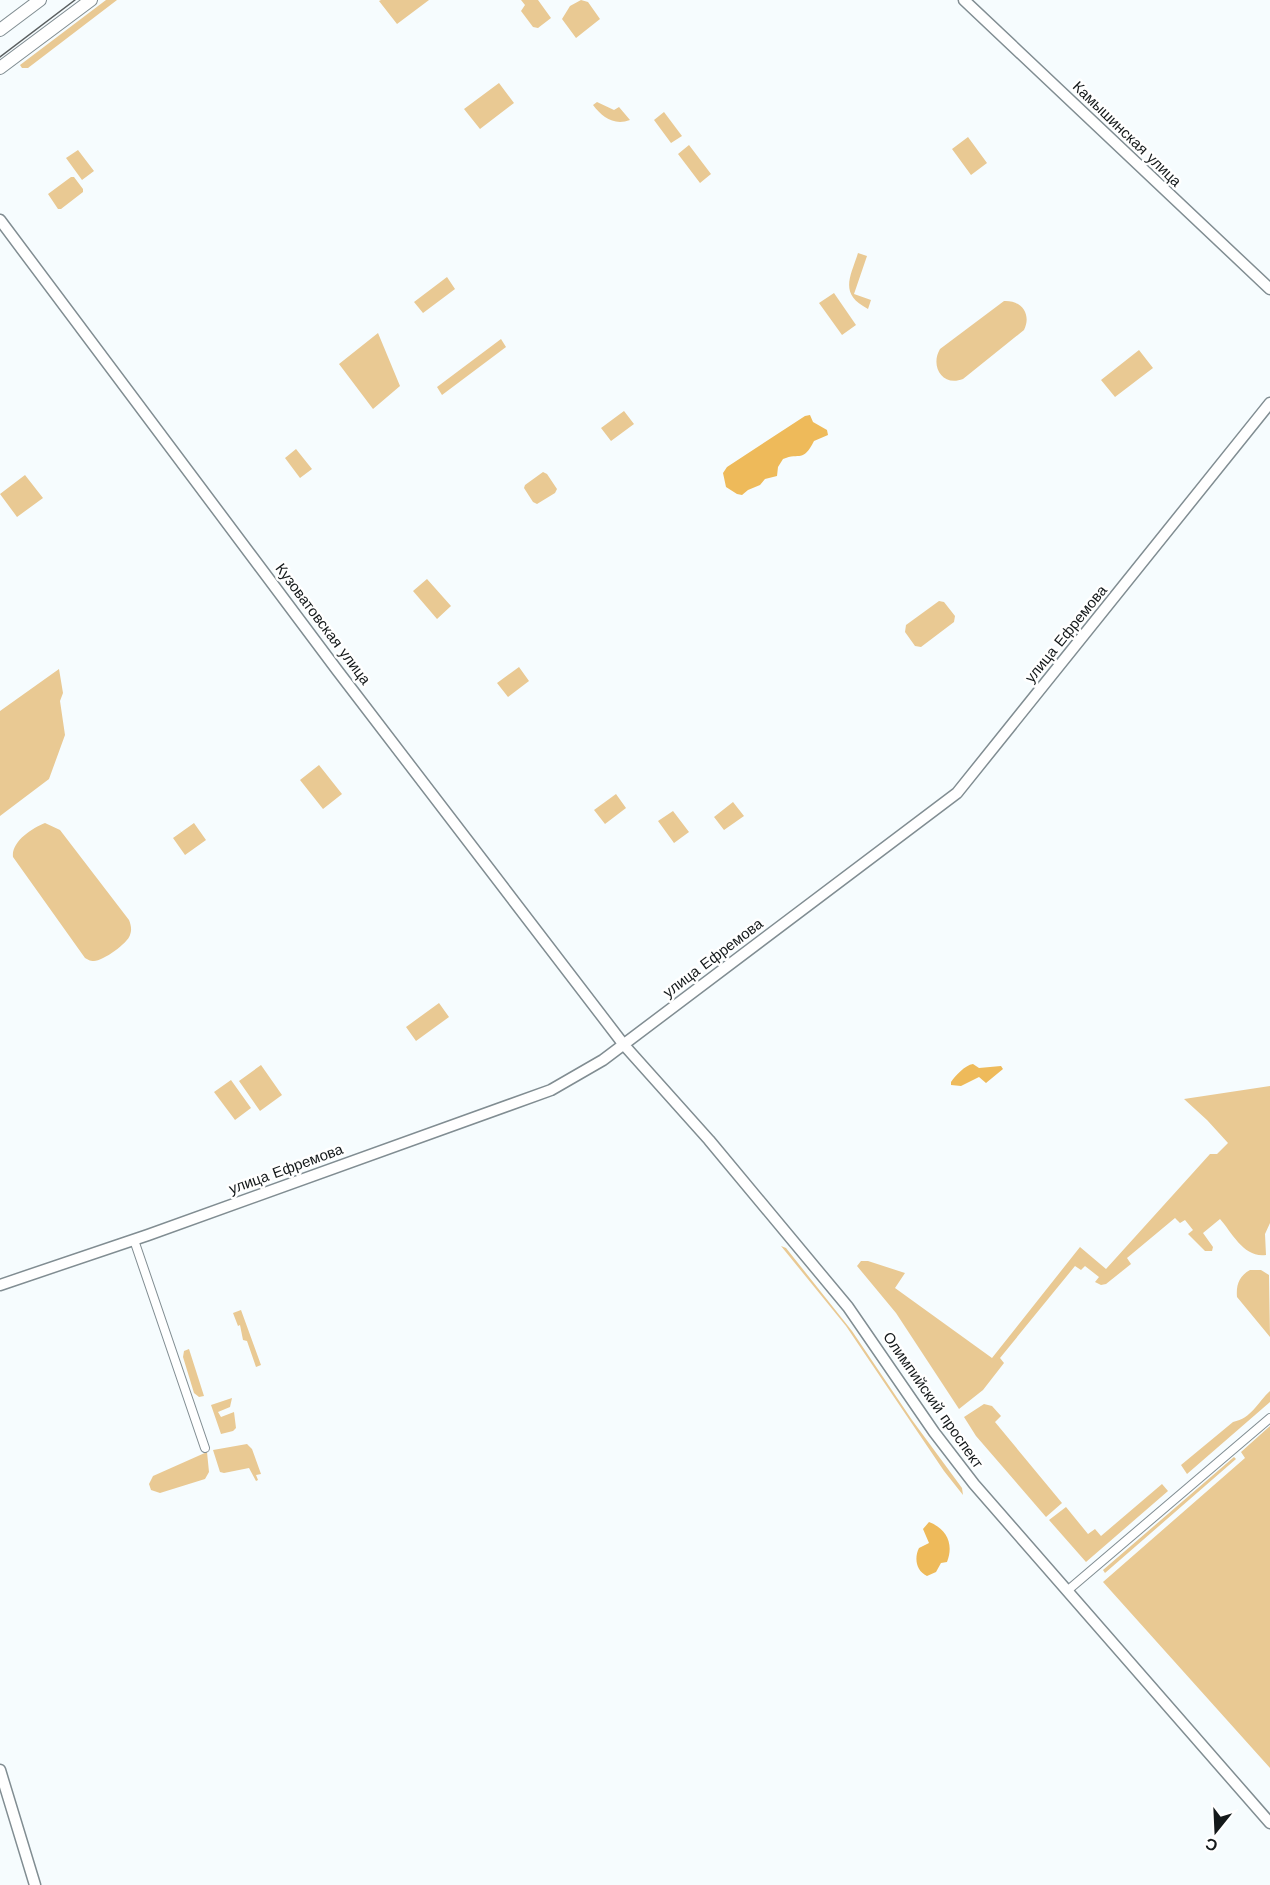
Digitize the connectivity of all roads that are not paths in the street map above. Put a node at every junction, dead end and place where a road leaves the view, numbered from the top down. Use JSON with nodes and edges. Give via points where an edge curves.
{"nodes":[{"id":1,"x":40,"y":0,"type":"edge"},
{"id":2,"x":91,"y":0,"type":"edge"},
{"id":3,"x":964,"y":0,"type":"edge"},
{"id":4,"x":0,"y":30,"type":"edge"},
{"id":5,"x":0,"y":68,"type":"edge"},
{"id":6,"x":0,"y":220,"type":"edge"},
{"id":7,"x":1270,"y":289,"type":"edge"},
{"id":8,"x":1270,"y":403,"type":"edge"},
{"id":9,"x":624,"y":1044,"type":"junction"},
{"id":10,"x":134,"y":1240,"type":"junction"},
{"id":11,"x":0,"y":1285,"type":"edge"},
{"id":12,"x":1270,"y":1418,"type":"edge"},
{"id":13,"x":205,"y":1448,"type":"dead end"},
{"id":14,"x":1067,"y":1591,"type":"junction"},
{"id":15,"x":0,"y":1770,"type":"edge"},
{"id":16,"x":1270,"y":1823,"type":"edge"},
{"id":17,"x":35,"y":1885,"type":"edge"}],
"edges":[{"from":1,"to":4,"type":"main road"},
{"from":2,"to":5,"type":"main road"},
{"from":3,"to":7,"type":"street","name":"Камышинская улица"},
{"from":6,"to":9,"type":"street","name":"Кузоватовская улица","via":[[337,670]]},
{"from":8,"to":9,"type":"street","name":"улица Ефремова","via":[[957,793]]},
{"from":9,"to":10,"type":"street","name":"улица Ефремова","via":[[551,1090]]},
{"from":9,"to":14,"type":"street","name":"Олимпийский проспект","via":[[825,1278],[953,1458]]},
{"from":10,"to":11,"type":"street","name":"улица Ефремова"},
{"from":10,"to":13,"type":"street"},
{"from":12,"to":14,"type":"street"},
{"from":14,"to":16,"type":"street","name":"Олимпийский проспект"},
{"from":15,"to":17,"type":"street"}]}
